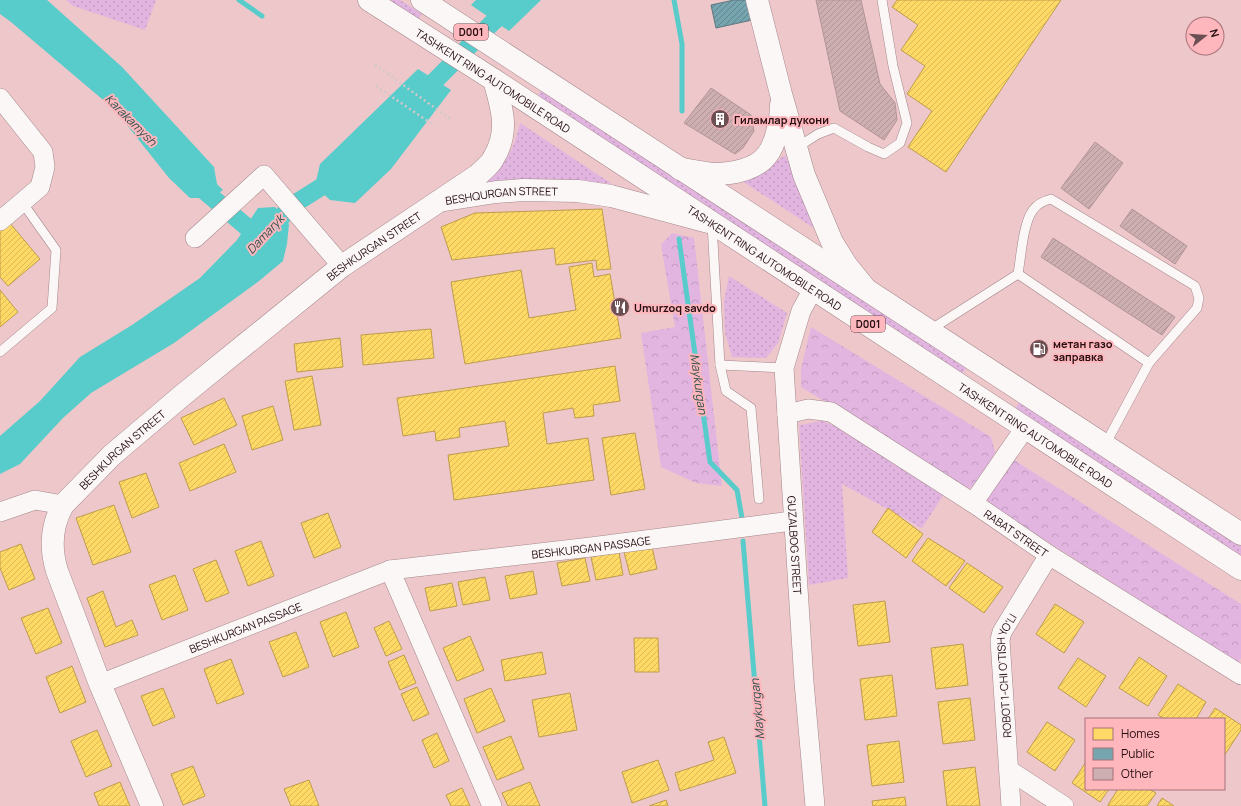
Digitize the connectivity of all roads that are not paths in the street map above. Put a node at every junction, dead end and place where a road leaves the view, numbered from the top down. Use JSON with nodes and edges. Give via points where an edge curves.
{"nodes":[{"id":1,"x":369,"y":0,"type":"edge"},
{"id":2,"x":757,"y":0,"type":"edge"},
{"id":3,"x":882,"y":0,"type":"edge"},
{"id":4,"x":426,"y":3,"type":"edge"},
{"id":5,"x":494,"y":80,"type":"junction"},
{"id":6,"x":781,"y":94,"type":"junction"},
{"id":7,"x":0,"y":98,"type":"edge"},
{"id":8,"x":796,"y":148,"type":"junction"},
{"id":9,"x":680,"y":168,"type":"junction"},
{"id":10,"x":438,"y":201,"type":"junction"},
{"id":11,"x":22,"y":202,"type":"junction"},
{"id":12,"x":0,"y":221,"type":"edge"},
{"id":13,"x":712,"y":223,"type":"junction"},
{"id":14,"x":195,"y":238,"type":"dead end"},
{"id":15,"x":342,"y":266,"type":"junction"},
{"id":16,"x":1018,"y":274,"type":"junction"},
{"id":17,"x":813,"y":289,"type":"junction"},
{"id":18,"x":866,"y":290,"type":"junction"},
{"id":19,"x":929,"y":331,"type":"junction"},
{"id":20,"x":0,"y":352,"type":"edge"},
{"id":21,"x":1149,"y":363,"type":"junction"},
{"id":22,"x":720,"y":365,"type":"junction"},
{"id":23,"x":784,"y":368,"type":"junction"},
{"id":24,"x":992,"y":372,"type":"junction"},
{"id":25,"x":976,"y":396,"type":"junction"},
{"id":26,"x":787,"y":414,"type":"junction"},
{"id":27,"x":1025,"y":428,"type":"junction"},
{"id":28,"x":1105,"y":445,"type":"junction"},
{"id":29,"x":759,"y":499,"type":"dead end"},
{"id":30,"x":973,"y":503,"type":"junction"},
{"id":31,"x":63,"y":505,"type":"junction"},
{"id":32,"x":0,"y":512,"type":"edge"},
{"id":33,"x":792,"y":521,"type":"junction"},
{"id":34,"x":1234,"y":526,"type":"edge"},
{"id":35,"x":1049,"y":555,"type":"junction"},
{"id":36,"x":1241,"y":569,"type":"edge"},
{"id":37,"x":390,"y":570,"type":"junction"},
{"id":38,"x":1241,"y":675,"type":"edge"},
{"id":39,"x":100,"y":684,"type":"junction"},
{"id":40,"x":1009,"y":770,"type":"junction"},
{"id":41,"x":152,"y":806,"type":"edge"},
{"id":42,"x":492,"y":806,"type":"edge"},
{"id":43,"x":815,"y":806,"type":"edge"},
{"id":44,"x":1011,"y":806,"type":"edge"},
{"id":45,"x":1064,"y":806,"type":"edge"}],
"edges":[{"from":1,"to":5,"type":"main road","name":"TASHKENT RING AUTOMOBILE ROAD","number":"D001"},
{"from":2,"to":6,"type":"main road"},
{"from":3,"to":8,"type":"lane","via":[[893,66],[907,123],[900,143],[884,154],[834,128],[818,134]]},
{"from":4,"to":9,"type":"main road","number":"D001"},
{"from":5,"to":10,"type":"main road","name":"BESHQURGAN STREET","via":[[504,128],[493,160],[478,175]]},
{"from":5,"to":13,"type":"main road","name":"TASHKENT RING AUTOMOBILE ROAD","number":"D001"},
{"from":6,"to":8,"type":"main road"},
{"from":6,"to":9,"type":"main road","via":[[781,113],[777,131],[767,156],[750,167],[726,173],[713,174]]},
{"from":7,"to":11,"type":"street","via":[[43,152],[45,167],[40,186]]},
{"from":8,"to":18,"type":"main road","via":[[804,175],[832,242]]},
{"from":9,"to":18,"type":"main road","number":"D001"},
{"from":10,"to":13,"type":"main road","name":"BESHQURGAN STREET","via":[[523,190],[578,191],[611,196]]},
{"from":10,"to":15,"type":"main road","name":"BESHKURGAN STREET"},
{"from":11,"to":12,"type":"street"},
{"from":11,"to":20,"type":"lane","via":[[56,250],[52,308]]},
{"from":13,"to":17,"type":"main road","name":"TASHKENT RING AUTOMOBILE ROAD","number":"D001"},
{"from":13,"to":22,"type":"lane"},
{"from":14,"to":15,"type":"street","via":[[264,175]]},
{"from":15,"to":31,"type":"main road","name":"BESHKURGAN STREET","via":[[112,455]]},
{"from":16,"to":19,"type":"lane"},
{"from":16,"to":21,"type":"lane"},
{"from":16,"to":21,"type":"lane","via":[[1026,226],[1032,210],[1051,199],[1195,286],[1199,298],[1196,308]]},
{"from":17,"to":23,"type":"street","name":"GUZALBOG STREET","via":[[801,311]]},
{"from":17,"to":25,"type":"main road","name":"TASHKENT RING AUTOMOBILE ROAD","number":"D001"},
{"from":18,"to":19,"type":"main road","number":"D001"},
{"from":19,"to":24,"type":"main road","number":"D001"},
{"from":21,"to":28,"type":"lane"},
{"from":22,"to":23,"type":"lane"},
{"from":22,"to":29,"type":"lane","via":[[726,391],[751,408]]},
{"from":23,"to":26,"type":"street","name":"GUZALBOG STREET"},
{"from":24,"to":25,"type":"main road"},
{"from":24,"to":28,"type":"main road","number":"D001"},
{"from":25,"to":27,"type":"main road","name":"TASHKENT RING AUTOMOBILE ROAD","number":"D001"},
{"from":26,"to":30,"type":"street","name":"RABAT STREET","via":[[808,409],[831,412]]},
{"from":26,"to":33,"type":"street","name":"GUZALBOG STREET"},
{"from":27,"to":30,"type":"street"},
{"from":27,"to":36,"type":"main road","name":"TASHKENT RING AUTOMOBILE ROAD","number":"D001"},
{"from":28,"to":34,"type":"main road","number":"D001"},
{"from":30,"to":35,"type":"street","name":"RABAT STREET"},
{"from":31,"to":32,"type":"street","via":[[35,500]]},
{"from":31,"to":39,"type":"main road","name":"BESHKURGAN STREET","via":[[53,531],[54,562]]},
{"from":33,"to":37,"type":"street","name":"BESHKURGAN PASSAGE"},
{"from":33,"to":43,"type":"street","name":"GUZALBOG STREET"},
{"from":35,"to":38,"type":"street","name":"RABAT STREET"},
{"from":35,"to":40,"type":"street","name":"ROBOT 1-CHI O'TISH YO'LI","via":[[1002,632],[1000,640]]},
{"from":37,"to":39,"type":"street","name":"BESHKURGAN PASSAGE"},
{"from":37,"to":42,"type":"street"},
{"from":39,"to":41,"type":"main road","name":"BESHKURGAN STREET"},
{"from":40,"to":44,"type":"street","name":"ROBOT 1-CHI O'TISH YO'LI"},
{"from":40,"to":45,"type":"street"}]}
